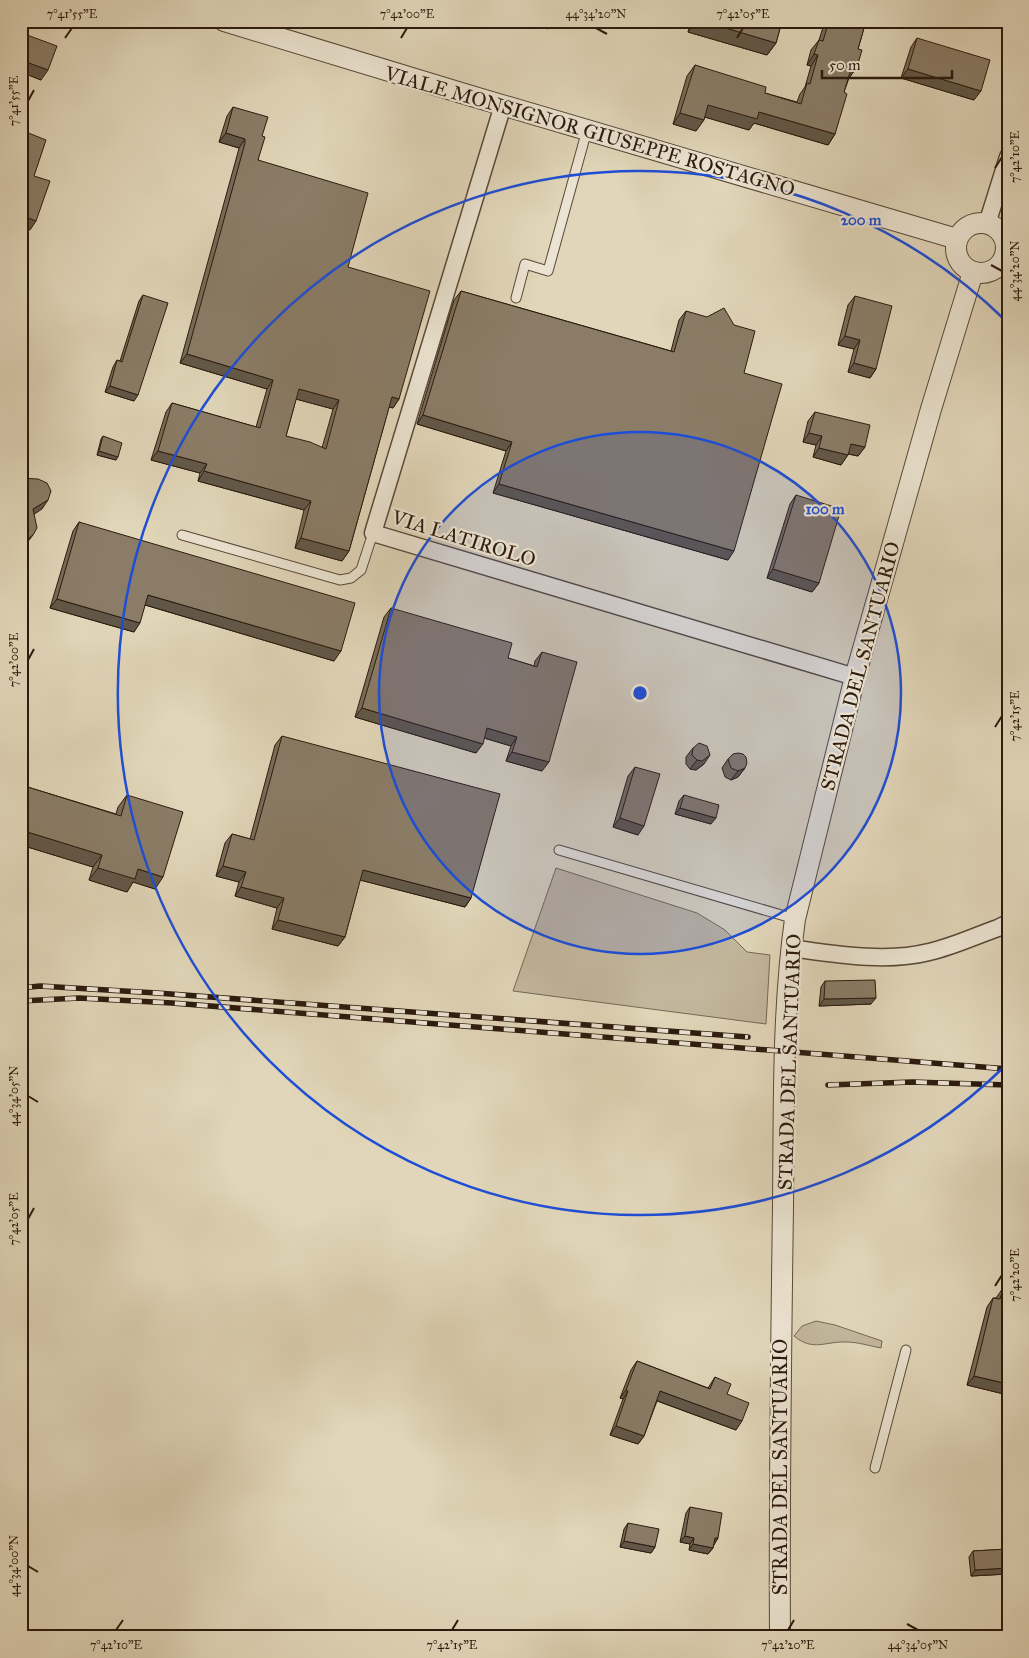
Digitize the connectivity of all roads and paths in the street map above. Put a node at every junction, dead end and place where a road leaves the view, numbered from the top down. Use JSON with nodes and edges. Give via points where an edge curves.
{"nodes":[{"id":1,"x":224,"y":21,"type":"edge"},
{"id":2,"x":503,"y":105,"type":"junction"},
{"id":3,"x":587,"y":130,"type":"junction"},
{"id":4,"x":1008,"y":157,"type":"edge"},
{"id":5,"x":988,"y":224,"type":"junction"},
{"id":6,"x":957,"y":239,"type":"junction"},
{"id":7,"x":1007,"y":253,"type":"edge"},
{"id":8,"x":973,"y":272,"type":"junction"},
{"id":9,"x":516,"y":298,"type":"dead end"},
{"id":10,"x":373,"y":533,"type":"junction"},
{"id":11,"x":182,"y":535,"type":"dead end"},
{"id":12,"x":855,"y":677,"type":"junction"},
{"id":13,"x":559,"y":850,"type":"dead end"},
{"id":14,"x":795,"y":919,"type":"junction"},
{"id":15,"x":1008,"y":923,"type":"edge"},
{"id":16,"x":791,"y":948,"type":"junction"},
{"id":17,"x":906,"y":1350,"type":"dead end"},
{"id":18,"x":875,"y":1468,"type":"dead end"},
{"id":19,"x":780,"y":1637,"type":"edge"}],
"edges":[{"from":1,"to":2,"type":"street","name":"VIALE MONSIGNOR GIUSEPPE ROSTAGNO"},
{"from":2,"to":3,"type":"street","name":"VIALE MONSIGNOR GIUSEPPE ROSTAGNO"},
{"from":2,"to":10,"type":"street","name":"VIA LATIROLO"},
{"from":3,"to":6,"type":"street","name":"VIALE MONSIGNOR GIUSEPPE ROSTAGNO"},
{"from":3,"to":9,"type":"lane","via":[[548,271],[525,264]]},
{"from":4,"to":5,"type":"street"},
{"from":5,"to":6,"type":"street","via":[[966,227]]},
{"from":5,"to":7,"type":"street","via":[[1004,238]]},
{"from":6,"to":8,"type":"street","via":[[956,255],[966,269]]},
{"from":7,"to":8,"type":"street","via":[[990,272]]},
{"from":8,"to":12,"type":"street","name":"STRADA DEL SANTUARIO","via":[[930,409]]},
{"from":10,"to":11,"type":"lane","via":[[361,570],[351,578],[340,580]]},
{"from":10,"to":12,"type":"street","name":"VIA LATIROLO"},
{"from":12,"to":14,"type":"street","name":"STRADA DEL SANTUARIO"},
{"from":13,"to":14,"type":"lane"},
{"from":14,"to":16,"type":"street","name":"STRADA DEL SANTUARIO"},
{"from":15,"to":16,"type":"street","via":[[929,952],[894,958]]},
{"from":16,"to":19,"type":"street","name":"STRADA DEL SANTUARIO","via":[[785,1052],[779,1457]]},
{"from":17,"to":18,"type":"lane"}]}
